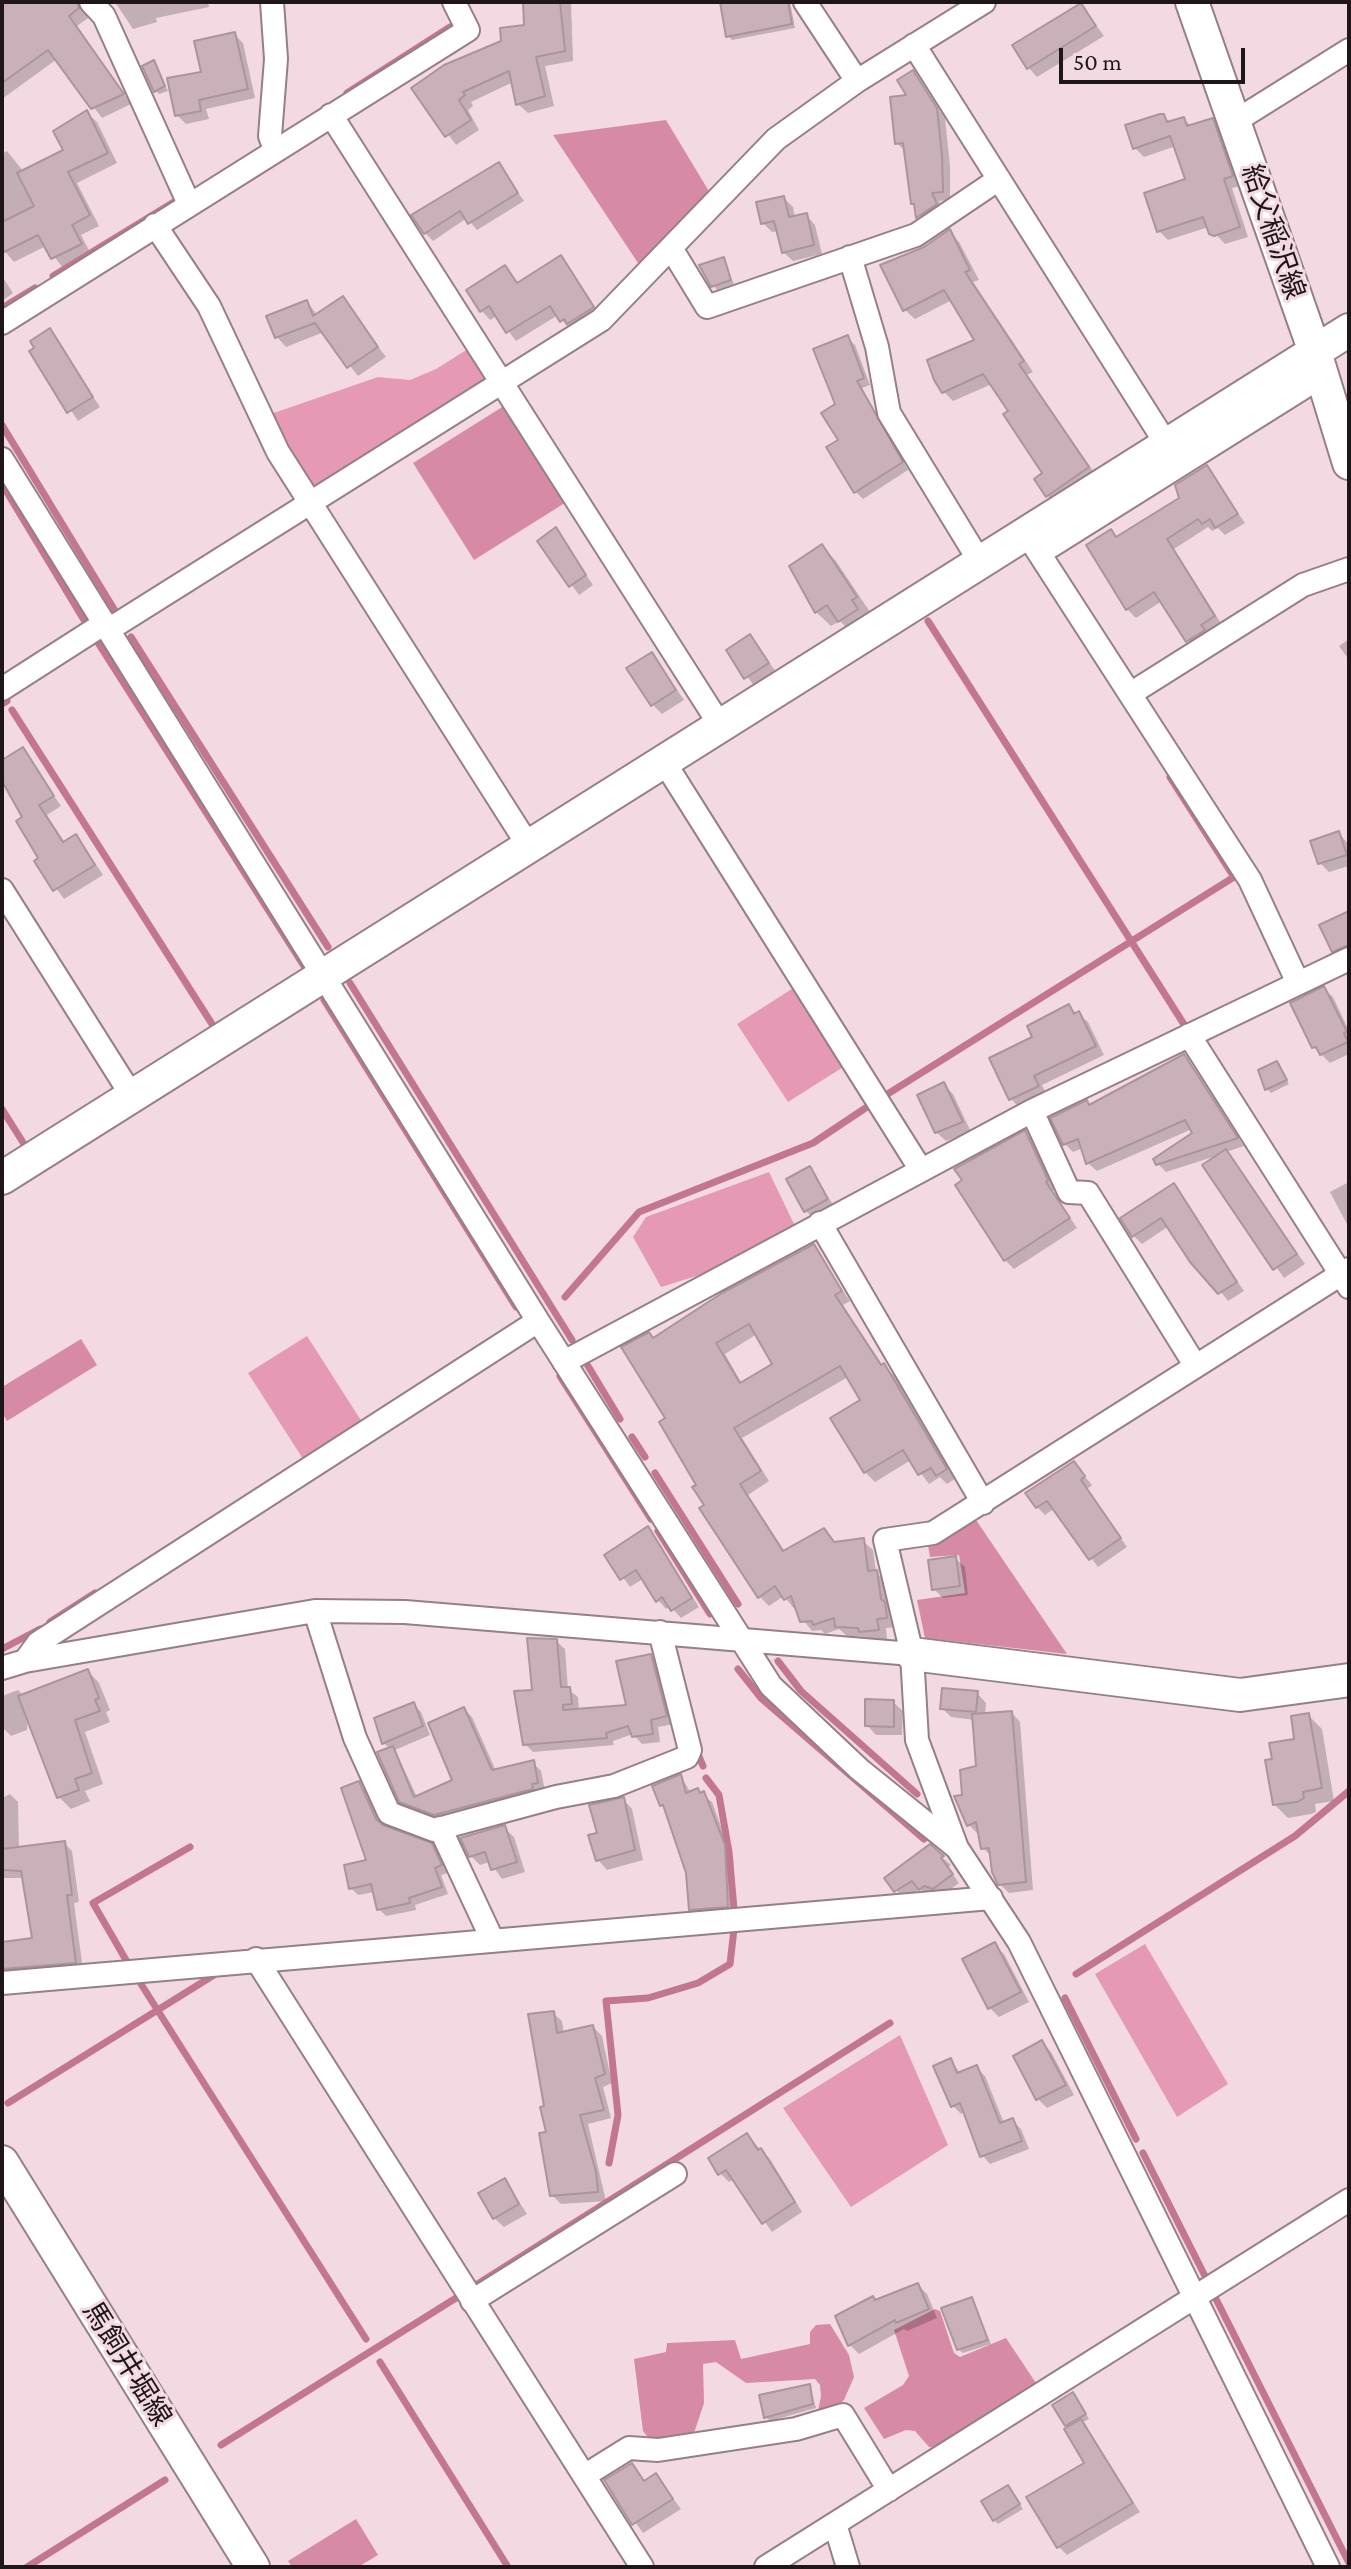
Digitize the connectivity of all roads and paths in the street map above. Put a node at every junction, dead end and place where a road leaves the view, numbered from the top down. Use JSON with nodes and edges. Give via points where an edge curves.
{"nodes":[{"id":1,"x":91,"y":2,"type":"edge"},
{"id":2,"x":272,"y":2,"type":"edge"},
{"id":3,"x":454,"y":2,"type":"edge"},
{"id":4,"x":805,"y":2,"type":"edge"},
{"id":5,"x":984,"y":2,"type":"edge"},
{"id":6,"x":1192,"y":2,"type":"edge"},
{"id":7,"x":914,"y":45,"type":"junction"},
{"id":8,"x":1349,"y":50,"type":"edge"},
{"id":9,"x":857,"y":81,"type":"junction"},
{"id":10,"x":331,"y":115,"type":"junction"},
{"id":11,"x":1234,"y":122,"type":"junction"},
{"id":12,"x":275,"y":149,"type":"junction"},
{"id":13,"x":999,"y":179,"type":"junction"},
{"id":14,"x":189,"y":204,"type":"junction"},
{"id":15,"x":155,"y":225,"type":"junction"},
{"id":16,"x":671,"y":248,"type":"junction"},
{"id":17,"x":850,"y":257,"type":"junction"},
{"id":18,"x":2,"y":323,"type":"edge"},
{"id":19,"x":1349,"y":330,"type":"edge"},
{"id":20,"x":1318,"y":364,"type":"junction"},
{"id":21,"x":501,"y":382,"type":"junction"},
{"id":22,"x":1341,"y":405,"type":"edge"},
{"id":23,"x":1167,"y":445,"type":"junction"},
{"id":24,"x":2,"y":459,"type":"edge"},
{"id":25,"x":1349,"y":463,"type":"edge"},
{"id":26,"x":312,"y":501,"type":"junction"},
{"id":27,"x":1033,"y":543,"type":"junction"},
{"id":28,"x":980,"y":562,"type":"junction"},
{"id":29,"x":1349,"y":569,"type":"edge"},
{"id":30,"x":107,"y":627,"type":"junction"},
{"id":31,"x":2,"y":689,"type":"edge"},
{"id":32,"x":1130,"y":694,"type":"junction"},
{"id":33,"x":720,"y":725,"type":"junction"},
{"id":34,"x":663,"y":760,"type":"junction"},
{"id":35,"x":528,"y":845,"type":"junction"},
{"id":36,"x":2,"y":890,"type":"edge"},
{"id":37,"x":1349,"y":959,"type":"edge"},
{"id":38,"x":323,"y":974,"type":"junction"},
{"id":39,"x":1298,"y":983,"type":"junction"},
{"id":40,"x":1189,"y":1035,"type":"junction"},
{"id":41,"x":132,"y":1096,"type":"junction"},
{"id":42,"x":1032,"y":1111,"type":"junction"},
{"id":43,"x":921,"y":1170,"type":"junction"},
{"id":44,"x":2,"y":1178,"type":"edge"},
{"id":45,"x":820,"y":1223,"type":"junction"},
{"id":46,"x":1346,"y":1277,"type":"edge"},
{"id":47,"x":538,"y":1321,"type":"junction"},
{"id":48,"x":564,"y":1362,"type":"junction"},
{"id":49,"x":1195,"y":1365,"type":"junction"},
{"id":50,"x":983,"y":1503,"type":"junction"},
{"id":51,"x":315,"y":1611,"type":"junction"},
{"id":52,"x":660,"y":1632,"type":"junction"},
{"id":53,"x":740,"y":1638,"type":"junction"},
{"id":54,"x":912,"y":1654,"type":"junction"},
{"id":55,"x":25,"y":1661,"type":"junction"},
{"id":56,"x":2,"y":1668,"type":"edge"},
{"id":57,"x":1349,"y":1680,"type":"edge"},
{"id":58,"x":440,"y":1828,"type":"junction"},
{"id":59,"x":957,"y":1848,"type":"junction"},
{"id":60,"x":991,"y":1898,"type":"junction"},
{"id":61,"x":492,"y":1939,"type":"junction"},
{"id":62,"x":256,"y":1959,"type":"junction"},
{"id":63,"x":2,"y":1983,"type":"edge"},
{"id":64,"x":2,"y":2162,"type":"edge"},
{"id":65,"x":675,"y":2174,"type":"dead end"},
{"id":66,"x":1349,"y":2200,"type":"edge"},
{"id":67,"x":1194,"y":2296,"type":"junction"},
{"id":68,"x":472,"y":2301,"type":"junction"},
{"id":69,"x":584,"y":2476,"type":"junction"},
{"id":70,"x":889,"y":2490,"type":"junction"},
{"id":71,"x":835,"y":2524,"type":"junction"},
{"id":72,"x":253,"y":2567,"type":"edge"},
{"id":73,"x":642,"y":2567,"type":"edge"},
{"id":74,"x":766,"y":2567,"type":"edge"},
{"id":75,"x":848,"y":2567,"type":"edge"},
{"id":76,"x":1328,"y":2567,"type":"edge"}],
"edges":[{"from":1,"to":14,"type":"street","via":[[104,16]]},
{"from":2,"to":12,"type":"street","via":[[276,59],[270,136]]},
{"from":3,"to":10,"type":"street","via":[[468,30]]},
{"from":4,"to":9,"type":"street"},
{"from":5,"to":7,"type":"street"},
{"from":6,"to":11,"type":"street","name":"給父稲沢線"},
{"from":7,"to":9,"type":"street"},
{"from":7,"to":13,"type":"street"},
{"from":8,"to":11,"type":"street"},
{"from":9,"to":16,"type":"street","via":[[776,139]]},
{"from":10,"to":12,"type":"street"},
{"from":10,"to":21,"type":"street"},
{"from":11,"to":20,"type":"street","name":"給父稲沢線"},
{"from":12,"to":14,"type":"street"},
{"from":13,"to":17,"type":"street","via":[[916,235]]},
{"from":13,"to":23,"type":"street"},
{"from":14,"to":15,"type":"street"},
{"from":15,"to":18,"type":"street"},
{"from":15,"to":26,"type":"street","via":[[209,306],[278,452]]},
{"from":16,"to":17,"type":"street","via":[[707,307]]},
{"from":16,"to":21,"type":"street","via":[[601,320]]},
{"from":17,"to":28,"type":"street","via":[[877,347],[889,413]]},
{"from":19,"to":20,"type":"street"},
{"from":20,"to":22,"type":"street","name":"給父稲沢線"},
{"from":20,"to":23,"type":"street"},
{"from":20,"to":27,"type":"street"},
{"from":21,"to":26,"type":"street"},
{"from":21,"to":33,"type":"street"},
{"from":22,"to":25,"type":"street","name":"給父稲沢線"},
{"from":23,"to":27,"type":"street"},
{"from":24,"to":30,"type":"street"},
{"from":26,"to":30,"type":"street"},
{"from":26,"to":35,"type":"street"},
{"from":27,"to":28,"type":"street"},
{"from":27,"to":32,"type":"street"},
{"from":28,"to":33,"type":"street"},
{"from":29,"to":32,"type":"street","via":[[1303,585]]},
{"from":30,"to":31,"type":"street"},
{"from":30,"to":38,"type":"street"},
{"from":32,"to":39,"type":"street","via":[[1250,880]]},
{"from":33,"to":34,"type":"street"},
{"from":34,"to":35,"type":"street"},
{"from":34,"to":43,"type":"street"},
{"from":35,"to":38,"type":"street"},
{"from":36,"to":41,"type":"street"},
{"from":37,"to":39,"type":"street"},
{"from":38,"to":41,"type":"street"},
{"from":38,"to":47,"type":"street"},
{"from":39,"to":40,"type":"street"},
{"from":40,"to":42,"type":"street"},
{"from":40,"to":46,"type":"street"},
{"from":41,"to":44,"type":"street"},
{"from":42,"to":43,"type":"street"},
{"from":42,"to":49,"type":"street","via":[[1069,1192],[1088,1193]]},
{"from":43,"to":45,"type":"street"},
{"from":45,"to":48,"type":"street"},
{"from":45,"to":50,"type":"street"},
{"from":46,"to":49,"type":"street"},
{"from":47,"to":48,"type":"street"},
{"from":47,"to":55,"type":"street","via":[[38,1643]]},
{"from":48,"to":53,"type":"street"},
{"from":49,"to":50,"type":"street"},
{"from":50,"to":54,"type":"street","via":[[933,1533],[885,1540]]},
{"from":51,"to":52,"type":"street","via":[[405,1612]]},
{"from":51,"to":55,"type":"street"},
{"from":51,"to":58,"type":"street","via":[[355,1738],[389,1813]]},
{"from":52,"to":53,"type":"street"},
{"from":52,"to":58,"type":"street","via":[[690,1750],[687,1757],[614,1786]]},
{"from":53,"to":54,"type":"street"},
{"from":53,"to":59,"type":"street","via":[[771,1686],[859,1769]]},
{"from":54,"to":57,"type":"street","via":[[1240,1695]]},
{"from":54,"to":59,"type":"street","via":[[917,1740]]},
{"from":55,"to":56,"type":"street"},
{"from":58,"to":61,"type":"street"},
{"from":59,"to":60,"type":"street"},
{"from":60,"to":61,"type":"street"},
{"from":60,"to":67,"type":"street","via":[[1019,1942]]},
{"from":61,"to":62,"type":"street"},
{"from":62,"to":63,"type":"street"},
{"from":62,"to":68,"type":"street"},
{"from":64,"to":72,"type":"street","name":"馬飼井堀線"},
{"from":65,"to":68,"type":"street"},
{"from":66,"to":67,"type":"street"},
{"from":67,"to":70,"type":"street"},
{"from":67,"to":76,"type":"street"},
{"from":68,"to":69,"type":"street"},
{"from":69,"to":70,"type":"street","via":[[629,2448],[658,2450],[796,2429],[843,2415]]},
{"from":69,"to":73,"type":"street"},
{"from":70,"to":71,"type":"street"},
{"from":71,"to":74,"type":"street"},
{"from":71,"to":75,"type":"street"}]}
